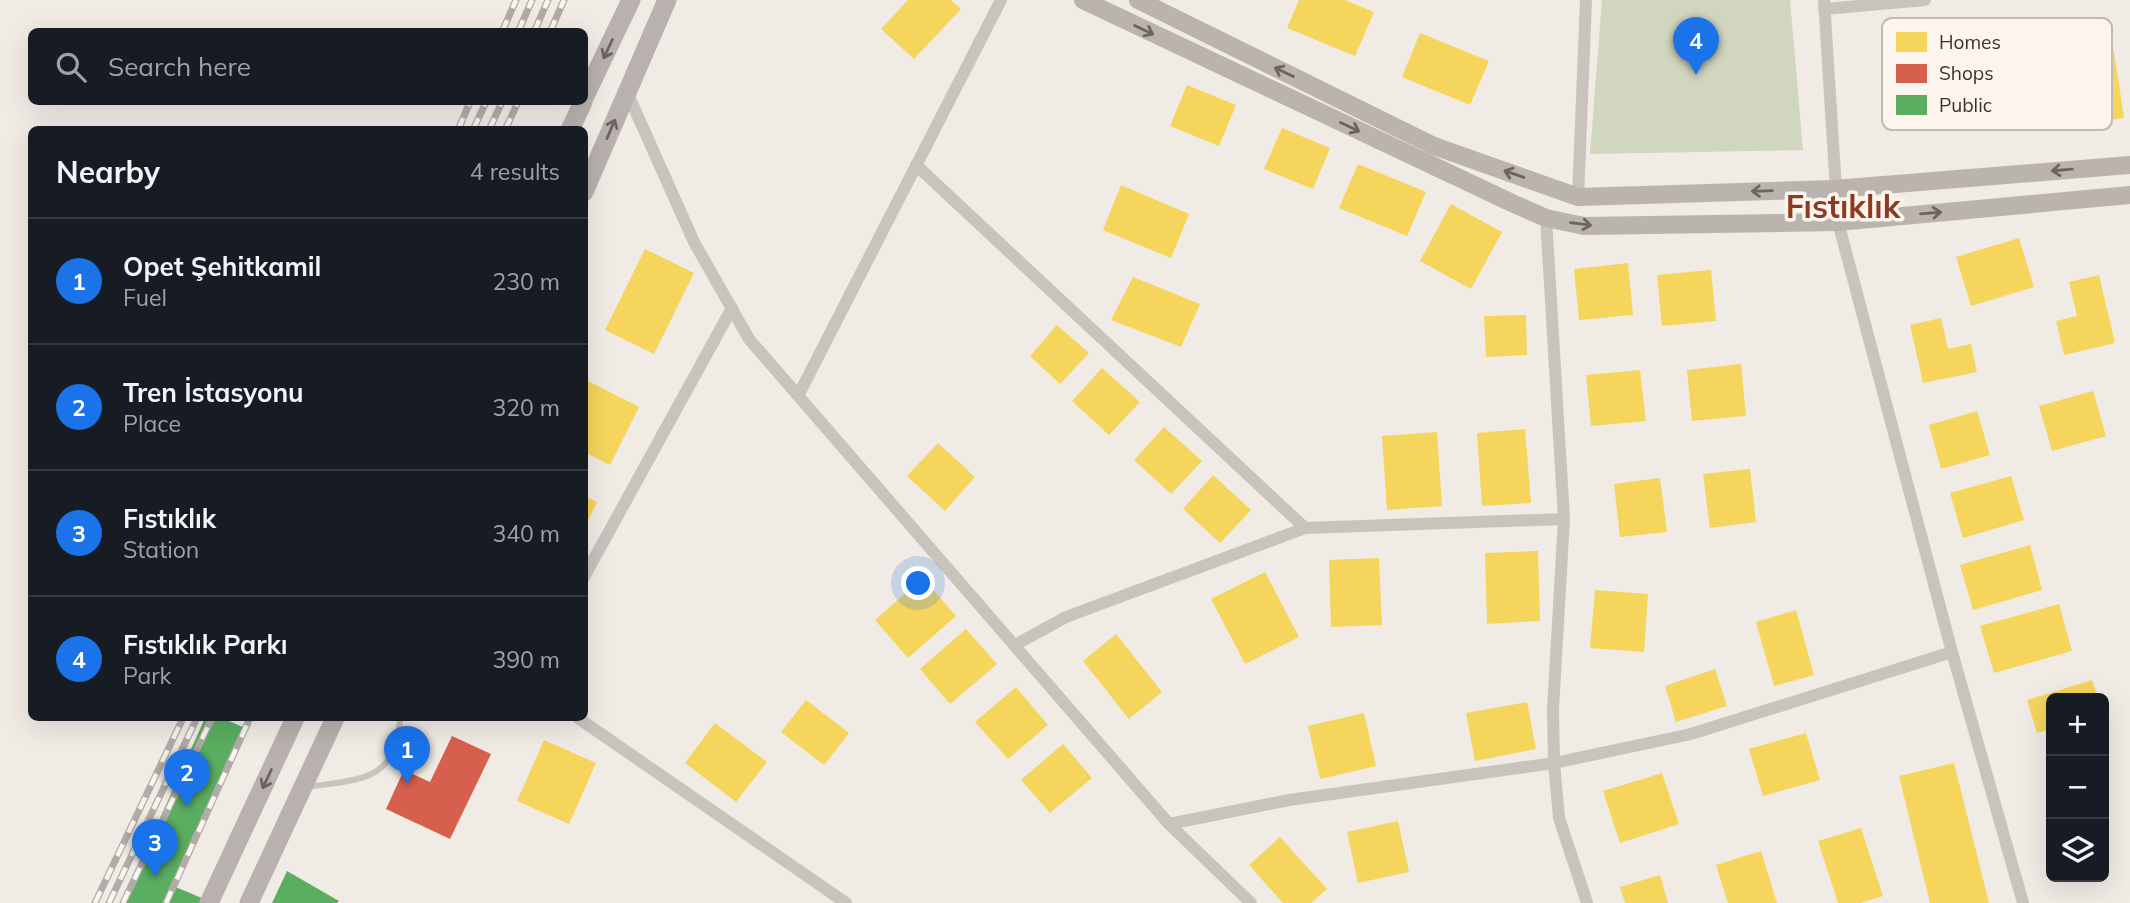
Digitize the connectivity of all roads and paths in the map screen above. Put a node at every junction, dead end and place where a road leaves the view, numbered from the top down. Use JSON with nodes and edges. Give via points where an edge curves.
{"nodes":[{"id":1,"x":631,"y":0,"type":"edge"},
{"id":2,"x":667,"y":0,"type":"edge"},
{"id":3,"x":1001,"y":0,"type":"edge"},
{"id":4,"x":1083,"y":0,"type":"edge"},
{"id":5,"x":1138,"y":0,"type":"edge"},
{"id":6,"x":1586,"y":0,"type":"edge"},
{"id":7,"x":1925,"y":0,"type":"edge"},
{"id":8,"x":1824,"y":4,"type":"edge"},
{"id":9,"x":588,"y":91,"type":"edge"},
{"id":10,"x":627,"y":92,"type":"junction"},
{"id":11,"x":582,"y":105,"type":"edge"},
{"id":12,"x":572,"y":126,"type":"edge"},
{"id":13,"x":2130,"y":165,"type":"edge"},
{"id":14,"x":916,"y":166,"type":"junction"},
{"id":15,"x":588,"y":183,"type":"edge"},
{"id":16,"x":1835,"y":189,"type":"junction"},
{"id":17,"x":2130,"y":195,"type":"edge"},
{"id":18,"x":1578,"y":197,"type":"junction"},
{"id":19,"x":1546,"y":218,"type":"junction"},
{"id":20,"x":1838,"y":222,"type":"junction"},
{"id":21,"x":732,"y":308,"type":"junction"},
{"id":22,"x":799,"y":394,"type":"junction"},
{"id":23,"x":1564,"y":519,"type":"junction"},
{"id":24,"x":1305,"y":528,"type":"junction"},
{"id":25,"x":588,"y":570,"type":"edge"},
{"id":26,"x":1015,"y":645,"type":"junction"},
{"id":27,"x":1952,"y":652,"type":"junction"},
{"id":28,"x":294,"y":721,"type":"edge"},
{"id":29,"x":334,"y":721,"type":"edge"},
{"id":30,"x":399,"y":721,"type":"edge"},
{"id":31,"x":582,"y":721,"type":"edge"},
{"id":32,"x":1554,"y":763,"type":"junction"},
{"id":33,"x":303,"y":788,"type":"junction"},
{"id":34,"x":1168,"y":824,"type":"junction"},
{"id":35,"x":209,"y":903,"type":"edge"},
{"id":36,"x":249,"y":903,"type":"edge"},
{"id":37,"x":846,"y":903,"type":"edge"},
{"id":38,"x":1251,"y":903,"type":"edge"},
{"id":39,"x":1587,"y":903,"type":"edge"},
{"id":40,"x":2023,"y":903,"type":"edge"}],
"edges":[{"from":1,"to":9,"type":"main road","one_way":true},
{"from":2,"to":10,"type":"main road"},
{"from":3,"to":14,"type":"street"},
{"from":4,"to":19,"type":"street","one_way":true},
{"from":18,"to":5,"type":"street","one_way":true,"via":[[1434,146]]},
{"from":6,"to":18,"type":"street"},
{"from":7,"to":8,"type":"street"},
{"from":8,"to":16,"type":"street"},
{"from":15,"to":10,"type":"main road","one_way":true},
{"from":10,"to":21,"type":"street","via":[[694,242]]},
{"from":11,"to":12,"type":"main road"},
{"from":13,"to":16,"type":"street","one_way":true},
{"from":14,"to":22,"type":"street"},
{"from":14,"to":24,"type":"street"},
{"from":16,"to":18,"type":"street","one_way":true},
{"from":16,"to":20,"type":"street"},
{"from":20,"to":17,"type":"street","one_way":true},
{"from":19,"to":20,"type":"street","one_way":true,"via":[[1584,226]]},
{"from":19,"to":23,"type":"street"},
{"from":20,"to":27,"type":"street"},
{"from":21,"to":22,"type":"street","via":[[749,339]]},
{"from":21,"to":25,"type":"street"},
{"from":22,"to":26,"type":"street"},
{"from":23,"to":24,"type":"street"},
{"from":23,"to":32,"type":"street"},
{"from":24,"to":26,"type":"street","via":[[1066,617]]},
{"from":26,"to":34,"type":"street"},
{"from":27,"to":32,"type":"street","via":[[1692,734]]},
{"from":27,"to":40,"type":"street"},
{"from":28,"to":35,"type":"main road","one_way":true},
{"from":29,"to":33,"type":"main road"},
{"from":30,"to":33,"type":"lane","via":[[389,763],[372,776]]},
{"from":31,"to":37,"type":"street"},
{"from":32,"to":34,"type":"street","via":[[1289,800]]},
{"from":32,"to":39,"type":"street","via":[[1559,818]]},
{"from":33,"to":36,"type":"main road"},
{"from":34,"to":38,"type":"street"}]}
